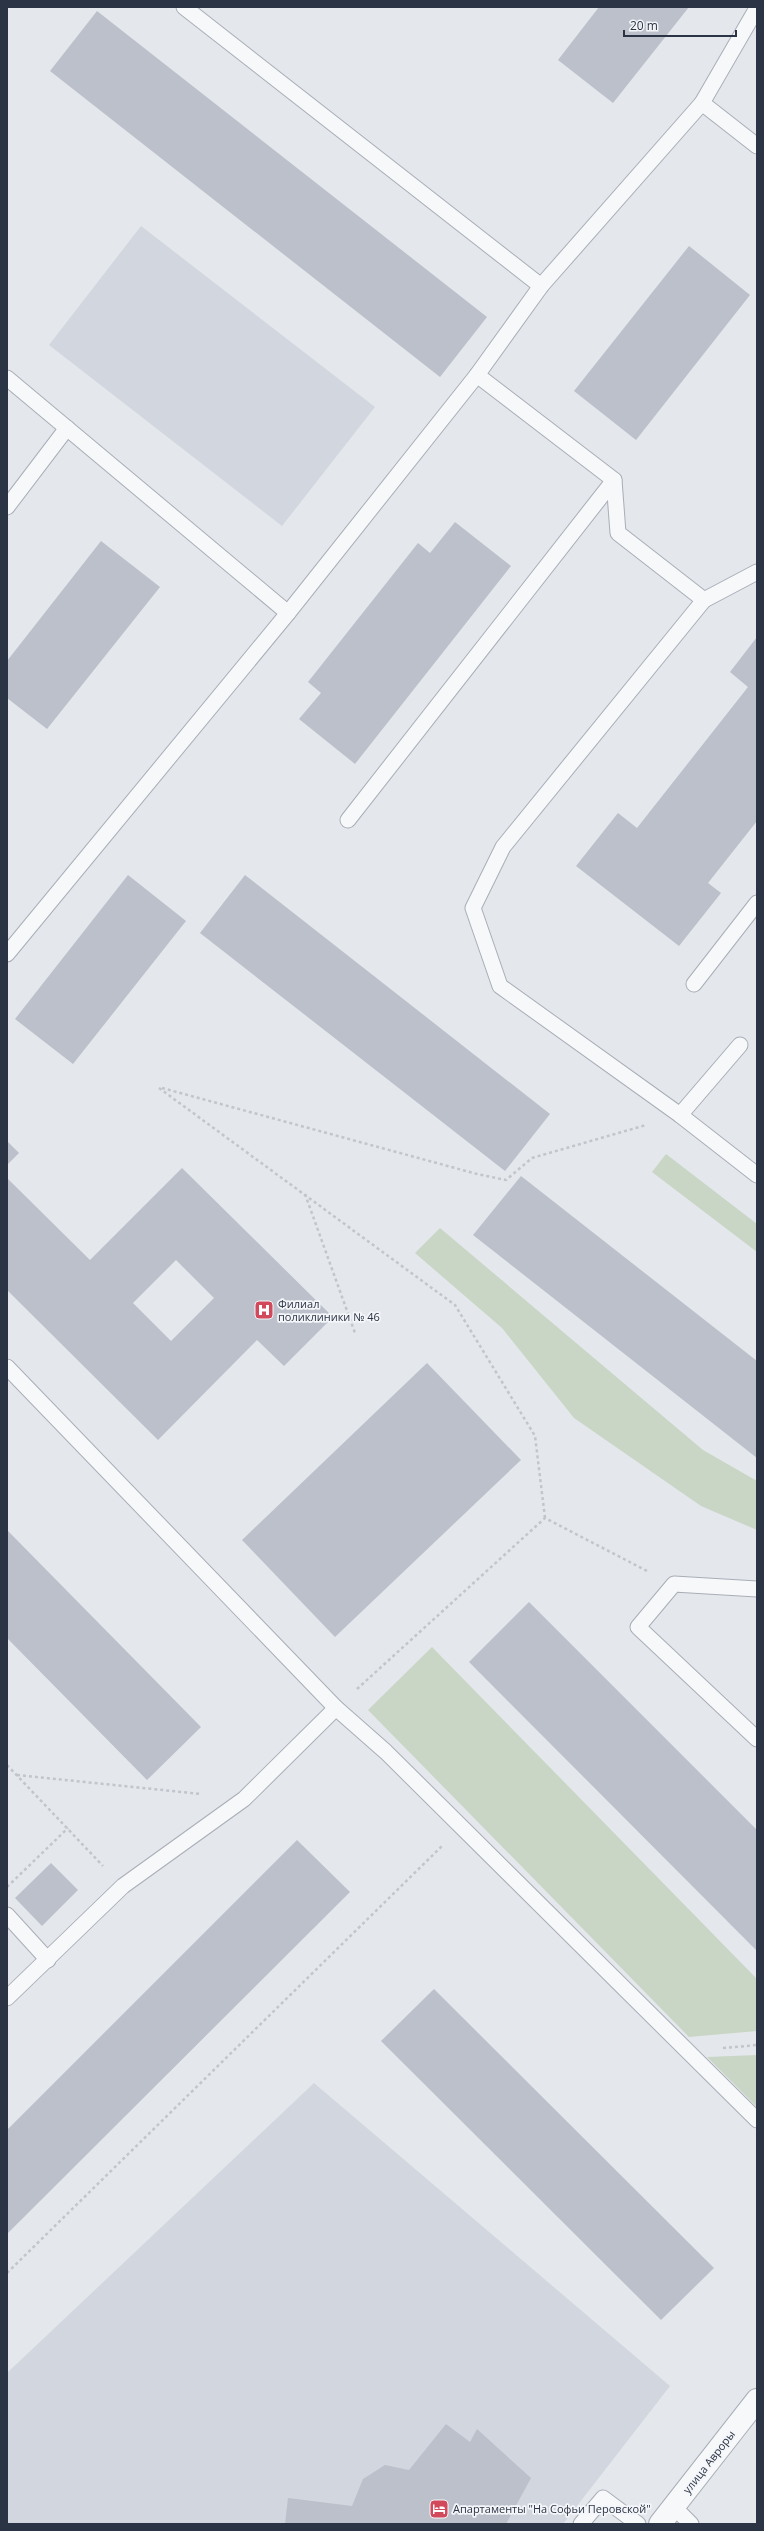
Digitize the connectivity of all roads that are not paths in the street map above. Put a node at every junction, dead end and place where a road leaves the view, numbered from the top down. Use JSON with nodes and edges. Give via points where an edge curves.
{"nodes":[{"id":1,"x":184,"y":7,"type":"edge"},
{"id":2,"x":757,"y":8,"type":"edge"},
{"id":3,"x":702,"y":103,"type":"junction"},
{"id":4,"x":757,"y":146,"type":"edge"},
{"id":5,"x":541,"y":286,"type":"junction"},
{"id":6,"x":477,"y":375,"type":"junction"},
{"id":7,"x":7,"y":378,"type":"edge"},
{"id":8,"x":67,"y":428,"type":"junction"},
{"id":9,"x":614,"y":480,"type":"junction"},
{"id":10,"x":7,"y":507,"type":"edge"},
{"id":11,"x":757,"y":572,"type":"edge"},
{"id":12,"x":704,"y":600,"type":"junction"},
{"id":13,"x":288,"y":613,"type":"junction"},
{"id":14,"x":348,"y":820,"type":"dead end"},
{"id":15,"x":757,"y":903,"type":"edge"},
{"id":16,"x":7,"y":954,"type":"edge"},
{"id":17,"x":694,"y":984,"type":"dead end"},
{"id":18,"x":740,"y":1045,"type":"dead end"},
{"id":19,"x":680,"y":1115,"type":"junction"},
{"id":20,"x":757,"y":1175,"type":"edge"},
{"id":21,"x":7,"y":1367,"type":"edge"},
{"id":22,"x":757,"y":1589,"type":"edge"},
{"id":23,"x":336,"y":1708,"type":"junction"},
{"id":24,"x":757,"y":1739,"type":"edge"},
{"id":25,"x":7,"y":1915,"type":"edge"},
{"id":26,"x":48,"y":1960,"type":"junction"},
{"id":27,"x":7,"y":1998,"type":"edge"},
{"id":28,"x":757,"y":2120,"type":"edge"},
{"id":29,"x":757,"y":2400,"type":"edge"},
{"id":30,"x":674,"y":2506,"type":"junction"},
{"id":31,"x":582,"y":2524,"type":"edge"},
{"id":32,"x":638,"y":2524,"type":"edge"},
{"id":33,"x":660,"y":2524,"type":"edge"},
{"id":34,"x":691,"y":2524,"type":"edge"}],
"edges":[{"from":1,"to":5,"type":"lane"},
{"from":2,"to":3,"type":"lane"},
{"from":3,"to":4,"type":"lane"},
{"from":3,"to":5,"type":"lane"},
{"from":5,"to":6,"type":"lane"},
{"from":6,"to":9,"type":"lane"},
{"from":6,"to":13,"type":"lane"},
{"from":7,"to":8,"type":"lane"},
{"from":8,"to":10,"type":"lane"},
{"from":8,"to":13,"type":"lane"},
{"from":9,"to":12,"type":"lane","via":[[618,533]]},
{"from":9,"to":14,"type":"lane"},
{"from":11,"to":12,"type":"lane"},
{"from":12,"to":19,"type":"lane","via":[[503,847],[473,908],[500,986]]},
{"from":13,"to":16,"type":"lane"},
{"from":15,"to":17,"type":"lane"},
{"from":18,"to":19,"type":"lane"},
{"from":19,"to":20,"type":"lane"},
{"from":21,"to":23,"type":"lane"},
{"from":22,"to":24,"type":"lane","via":[[674,1584],[638,1627]]},
{"from":23,"to":26,"type":"lane","via":[[244,1799],[123,1886]]},
{"from":23,"to":28,"type":"lane","via":[[386,1752]]},
{"from":25,"to":26,"type":"lane"},
{"from":26,"to":27,"type":"lane"},
{"from":29,"to":30,"type":"street","name":"улица Авроры"},
{"from":30,"to":33,"type":"street","name":"улица Авроры"},
{"from":30,"to":34,"type":"lane"},
{"from":31,"to":32,"type":"lane","via":[[603,2498]]}]}
